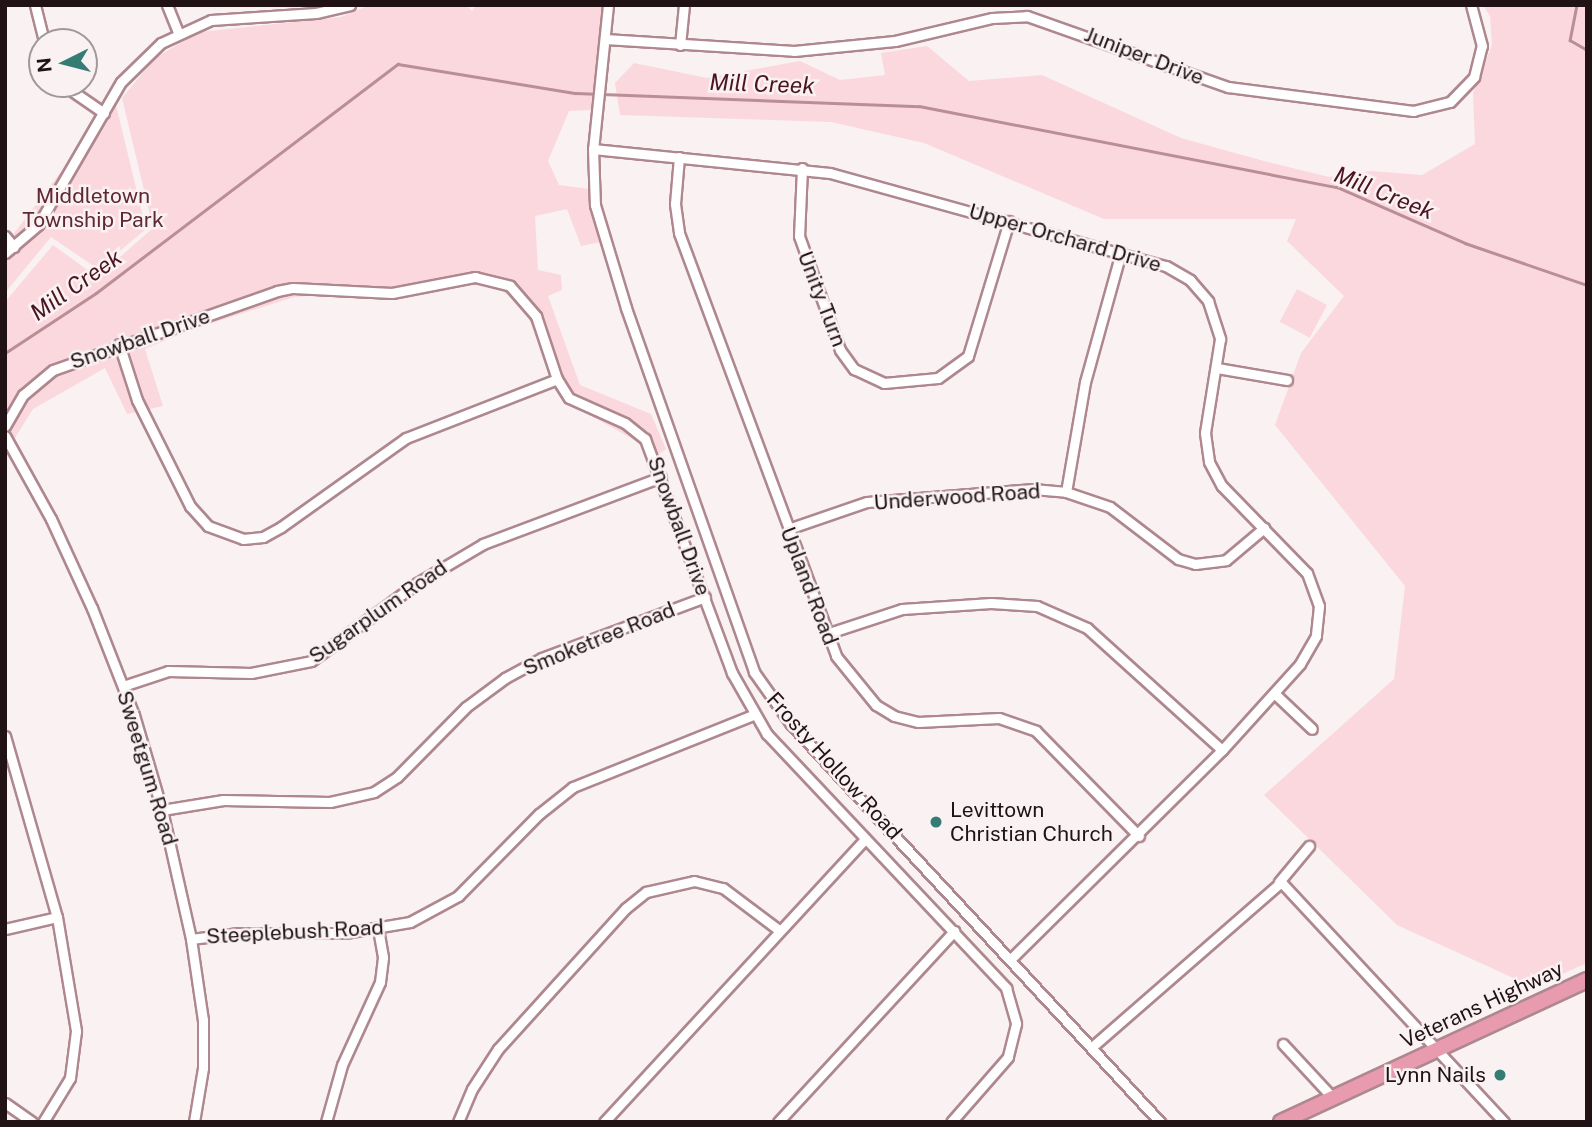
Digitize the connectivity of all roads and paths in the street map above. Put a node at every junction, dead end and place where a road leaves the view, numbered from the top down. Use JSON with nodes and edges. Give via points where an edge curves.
{"nodes":[{"id":1,"x":35,"y":5,"type":"edge"},
{"id":2,"x":167,"y":5,"type":"edge"},
{"id":3,"x":349,"y":5,"type":"edge"},
{"id":4,"x":608,"y":5,"type":"edge"},
{"id":5,"x":684,"y":5,"type":"edge"},
{"id":6,"x":1471,"y":5,"type":"edge"},
{"id":7,"x":41,"y":28,"type":"edge"},
{"id":8,"x":178,"y":32,"type":"junction"},
{"id":9,"x":605,"y":39,"type":"junction"},
{"id":10,"x":680,"y":45,"type":"junction"},
{"id":11,"x":82,"y":98,"type":"edge"},
{"id":12,"x":104,"y":113,"type":"junction"},
{"id":13,"x":593,"y":149,"type":"junction"},
{"id":14,"x":679,"y":157,"type":"junction"},
{"id":15,"x":802,"y":168,"type":"junction"},
{"id":16,"x":1009,"y":221,"type":"junction"},
{"id":17,"x":5,"y":236,"type":"edge"},
{"id":18,"x":9,"y":250,"type":"edge"},
{"id":19,"x":1121,"y":252,"type":"junction"},
{"id":20,"x":119,"y":344,"type":"junction"},
{"id":21,"x":1217,"y":368,"type":"junction"},
{"id":22,"x":557,"y":379,"type":"junction"},
{"id":23,"x":1287,"y":380,"type":"dead end"},
{"id":24,"x":5,"y":426,"type":"edge"},
{"id":25,"x":5,"y":436,"type":"edge"},
{"id":26,"x":661,"y":477,"type":"junction"},
{"id":27,"x":1066,"y":492,"type":"junction"},
{"id":28,"x":1264,"y":528,"type":"junction"},
{"id":29,"x":788,"y":529,"type":"junction"},
{"id":30,"x":705,"y":597,"type":"junction"},
{"id":31,"x":826,"y":634,"type":"junction"},
{"id":32,"x":123,"y":686,"type":"junction"},
{"id":33,"x":1274,"y":693,"type":"junction"},
{"id":34,"x":753,"y":715,"type":"junction"},
{"id":35,"x":1312,"y":729,"type":"dead end"},
{"id":36,"x":5,"y":736,"type":"edge"},
{"id":37,"x":1222,"y":750,"type":"junction"},
{"id":38,"x":162,"y":810,"type":"junction"},
{"id":39,"x":1139,"y":836,"type":"junction"},
{"id":40,"x":865,"y":839,"type":"junction"},
{"id":41,"x":1309,"y":846,"type":"dead end"},
{"id":42,"x":1279,"y":882,"type":"junction"},
{"id":43,"x":57,"y":917,"type":"junction"},
{"id":44,"x":5,"y":929,"type":"edge"},
{"id":45,"x":378,"y":930,"type":"junction"},
{"id":46,"x":779,"y":930,"type":"junction"},
{"id":47,"x":954,"y":931,"type":"junction"},
{"id":48,"x":191,"y":939,"type":"junction"},
{"id":49,"x":1011,"y":959,"type":"junction"},
{"id":50,"x":1587,"y":980,"type":"edge"},
{"id":51,"x":1283,"y":1044,"type":"dead end"},
{"id":52,"x":1092,"y":1047,"type":"junction"},
{"id":53,"x":1438,"y":1049,"type":"junction"},
{"id":54,"x":1333,"y":1097,"type":"junction"},
{"id":55,"x":5,"y":1103,"type":"edge"},
{"id":56,"x":32,"y":1122,"type":"edge"},
{"id":57,"x":43,"y":1122,"type":"edge"},
{"id":58,"x":194,"y":1122,"type":"edge"},
{"id":59,"x":326,"y":1122,"type":"edge"},
{"id":60,"x":458,"y":1122,"type":"edge"},
{"id":61,"x":604,"y":1122,"type":"edge"},
{"id":62,"x":778,"y":1122,"type":"edge"},
{"id":63,"x":951,"y":1122,"type":"edge"},
{"id":64,"x":1160,"y":1122,"type":"edge"},
{"id":65,"x":1281,"y":1122,"type":"edge"},
{"id":66,"x":1504,"y":1122,"type":"edge"}],
"edges":[{"from":1,"to":7,"type":"street"},
{"from":2,"to":8,"type":"street"},
{"from":3,"to":8,"type":"street","via":[[316,13],[211,20]]},
{"from":4,"to":9,"type":"street","name":"Frosty Hollow Road"},
{"from":5,"to":10,"type":"street"},
{"from":6,"to":10,"type":"street","name":"Juniper Drive","via":[[1482,46],[1474,77],[1450,102],[1413,111],[1228,87],[1027,16],[992,18],[904,40],[794,51]]},
{"from":8,"to":12,"type":"street","via":[[130,71]]},
{"from":9,"to":10,"type":"street","name":"Juniper Drive"},
{"from":9,"to":13,"type":"street","name":"Frosty Hollow Road"},
{"from":11,"to":12,"type":"street"},
{"from":12,"to":18,"type":"street","via":[[45,215]]},
{"from":13,"to":14,"type":"street","name":"Upper Orchard Drive"},
{"from":13,"to":49,"type":"street","name":"Frosty Hollow Road","via":[[595,205],[605,246],[754,672],[791,724]]},
{"from":14,"to":15,"type":"street","name":"Upper Orchard Drive"},
{"from":14,"to":29,"type":"street","name":"Upland Road","via":[[675,204],[679,233]]},
{"from":15,"to":16,"type":"street","name":"Upper Orchard Drive"},
{"from":15,"to":16,"type":"street","name":"Unity Turn","via":[[799,236],[839,350],[854,369],[884,383],[938,378],[968,356]]},
{"from":16,"to":19,"type":"street","name":"Upper Orchard Drive"},
{"from":17,"to":18,"type":"street"},
{"from":19,"to":21,"type":"street","name":"Upper Orchard Drive","via":[[1167,266],[1200,289],[1217,323]]},
{"from":19,"to":27,"type":"street","via":[[1085,382]]},
{"from":20,"to":22,"type":"street","name":"Snowball Drive","via":[[293,288],[393,293],[484,276],[510,286],[529,303]]},
{"from":20,"to":22,"type":"street","via":[[141,410],[190,506],[208,526],[243,539],[281,527],[406,438]]},
{"from":20,"to":24,"type":"street","name":"Snowball Drive","via":[[43,376],[23,395]]},
{"from":21,"to":23,"type":"street"},
{"from":21,"to":28,"type":"street","name":"Upper Orchard Drive","via":[[1205,433],[1209,462],[1222,486]]},
{"from":22,"to":26,"type":"street","name":"Snowball Drive","via":[[569,398],[636,430],[645,439]]},
{"from":25,"to":32,"type":"street","name":"Sweetgum Road","via":[[51,519]]},
{"from":26,"to":30,"type":"street","name":"Snowball Drive"},
{"from":26,"to":32,"type":"street","name":"Sugarplum Road","via":[[483,544],[417,583],[311,661],[251,673],[168,671]]},
{"from":27,"to":28,"type":"street","name":"Underwood Road","via":[[1123,514],[1178,559],[1195,564],[1226,561]]},
{"from":27,"to":29,"type":"street","name":"Underwood Road","via":[[1034,489],[867,502]]},
{"from":28,"to":33,"type":"street","name":"Upper Orchard Drive","via":[[1302,565],[1319,606],[1312,646]]},
{"from":29,"to":31,"type":"street","name":"Upland Road"},
{"from":30,"to":34,"type":"street","name":"Snowball Drive"},
{"from":30,"to":38,"type":"street","name":"Smoketree Road","via":[[542,658],[505,678],[466,707],[397,777],[374,792],[330,802],[223,800]]},
{"from":31,"to":37,"type":"street","via":[[902,609],[1018,603],[1054,611],[1087,628]]},
{"from":31,"to":39,"type":"street","name":"Upland Road","via":[[846,671],[887,712],[918,722],[999,718],[1024,724],[1056,748]]},
{"from":32,"to":38,"type":"street","name":"Sweetgum Road"},
{"from":33,"to":35,"type":"street"},
{"from":33,"to":37,"type":"street","name":"Upper Orchard Drive"},
{"from":34,"to":40,"type":"street","name":"Snowball Drive"},
{"from":34,"to":45,"type":"street","name":"Steeplebush Road","via":[[586,779],[539,814],[458,896],[429,914]]},
{"from":36,"to":43,"type":"street"},
{"from":37,"to":39,"type":"street","name":"Upper Orchard Drive"},
{"from":38,"to":48,"type":"street","name":"Sweetgum Road"},
{"from":39,"to":49,"type":"street","name":"Upper Orchard Drive"},
{"from":40,"to":46,"type":"street"},
{"from":40,"to":47,"type":"street","name":"Snowball Drive"},
{"from":41,"to":42,"type":"street"},
{"from":42,"to":52,"type":"street"},
{"from":42,"to":53,"type":"street","via":[[1296,894]]},
{"from":43,"to":44,"type":"street"},
{"from":43,"to":57,"type":"street","via":[[75,1046],[70,1078]]},
{"from":45,"to":48,"type":"street","name":"Steeplebush Road"},
{"from":45,"to":59,"type":"street","via":[[383,957],[380,982],[342,1065]]},
{"from":46,"to":60,"type":"street","via":[[723,888],[694,881],[646,892],[626,908],[498,1049],[472,1088]]},
{"from":46,"to":61,"type":"street"},
{"from":47,"to":62,"type":"street"},
{"from":47,"to":63,"type":"street","name":"Snowball Drive","via":[[1001,981],[1012,999],[1016,1024],[1003,1065]]},
{"from":48,"to":58,"type":"street","name":"Sweetgum Road","via":[[204,1047]]},
{"from":49,"to":52,"type":"street","name":"Frosty Hollow Road"},
{"from":50,"to":53,"type":"main road","name":"Veterans Highway"},
{"from":51,"to":54,"type":"street"},
{"from":52,"to":64,"type":"street","name":"Frosty Hollow Road"},
{"from":53,"to":54,"type":"main road","name":"Veterans Highway"},
{"from":53,"to":66,"type":"street"},
{"from":54,"to":65,"type":"main road","name":"Veterans Highway"},
{"from":55,"to":56,"type":"street"}]}
